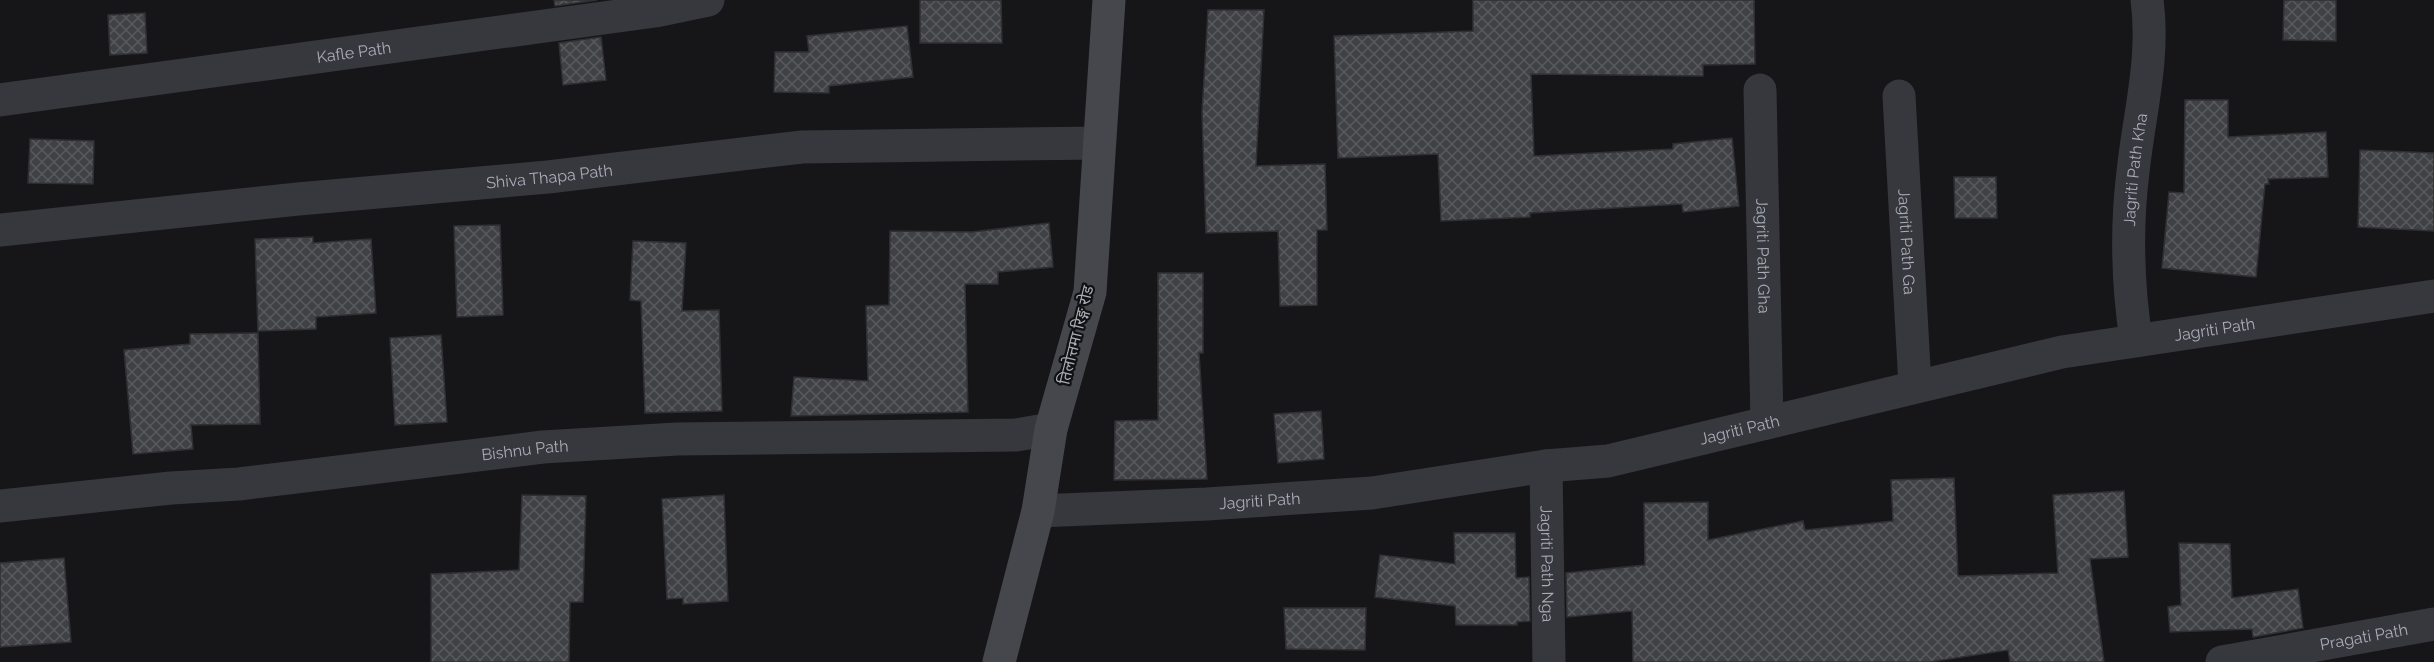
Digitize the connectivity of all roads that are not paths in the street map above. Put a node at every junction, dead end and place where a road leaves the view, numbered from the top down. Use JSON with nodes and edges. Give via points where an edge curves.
{"nodes":[{"id":1,"x":708,"y":0,"type":"edge"},
{"id":2,"x":1109,"y":0,"type":"edge"},
{"id":3,"x":2147,"y":0,"type":"edge"},
{"id":4,"x":1760,"y":90,"type":"dead end"},
{"id":5,"x":1899,"y":96,"type":"dead end"},
{"id":6,"x":0,"y":100,"type":"edge"},
{"id":7,"x":1098,"y":143,"type":"junction"},
{"id":8,"x":0,"y":230,"type":"edge"},
{"id":9,"x":2434,"y":296,"type":"edge"},
{"id":10,"x":2136,"y":340,"type":"junction"},
{"id":11,"x":1915,"y":386,"type":"junction"},
{"id":12,"x":1767,"y":423,"type":"junction"},
{"id":13,"x":1051,"y":429,"type":"junction"},
{"id":14,"x":1546,"y":465,"type":"junction"},
{"id":15,"x":0,"y":506,"type":"edge"},
{"id":16,"x":1038,"y":511,"type":"junction"},
{"id":17,"x":2434,"y":624,"type":"edge"},
{"id":18,"x":999,"y":662,"type":"edge"},
{"id":19,"x":1549,"y":662,"type":"edge"},
{"id":20,"x":2222,"y":662,"type":"edge"}],
"edges":[{"from":1,"to":6,"type":"street","name":"Kafle Path"},
{"from":2,"to":7,"type":"street","name":"तिलोत्तमा रिङ्ग रोड"},
{"from":3,"to":10,"type":"street","name":"Jagriti Path Kha","via":[[2146,92],[2132,173],[2129,290]]},
{"from":4,"to":12,"type":"street","name":"Jagriti Path Gha"},
{"from":5,"to":11,"type":"street","name":"Jagriti Path Ga"},
{"from":7,"to":8,"type":"street","name":"Shiva Thapa Path","via":[[802,147],[548,177]]},
{"from":7,"to":13,"type":"street","name":"तिलोत्तमा रिङ्ग रोड","via":[[1090,292]]},
{"from":9,"to":10,"type":"street","name":"Jagriti Path"},
{"from":10,"to":11,"type":"street","name":"Jagriti Path","via":[[2062,352]]},
{"from":11,"to":12,"type":"street","name":"Jagriti Path"},
{"from":12,"to":14,"type":"street","name":"Jagriti Path","via":[[1608,461]]},
{"from":13,"to":15,"type":"street","name":"Bishnu Path","via":[[1016,435],[677,439],[543,447],[239,484]]},
{"from":13,"to":16,"type":"street","name":"तिलोत्तमा रिङ्ग रोड"},
{"from":14,"to":16,"type":"street","name":"Jagriti Path","via":[[1372,493]]},
{"from":14,"to":19,"type":"street","name":"Jagriti Path Nga"},
{"from":16,"to":18,"type":"street","name":"तिलोत्तमा रिङ्ग रोड"},
{"from":17,"to":20,"type":"street","name":"Pragati Path"}]}
